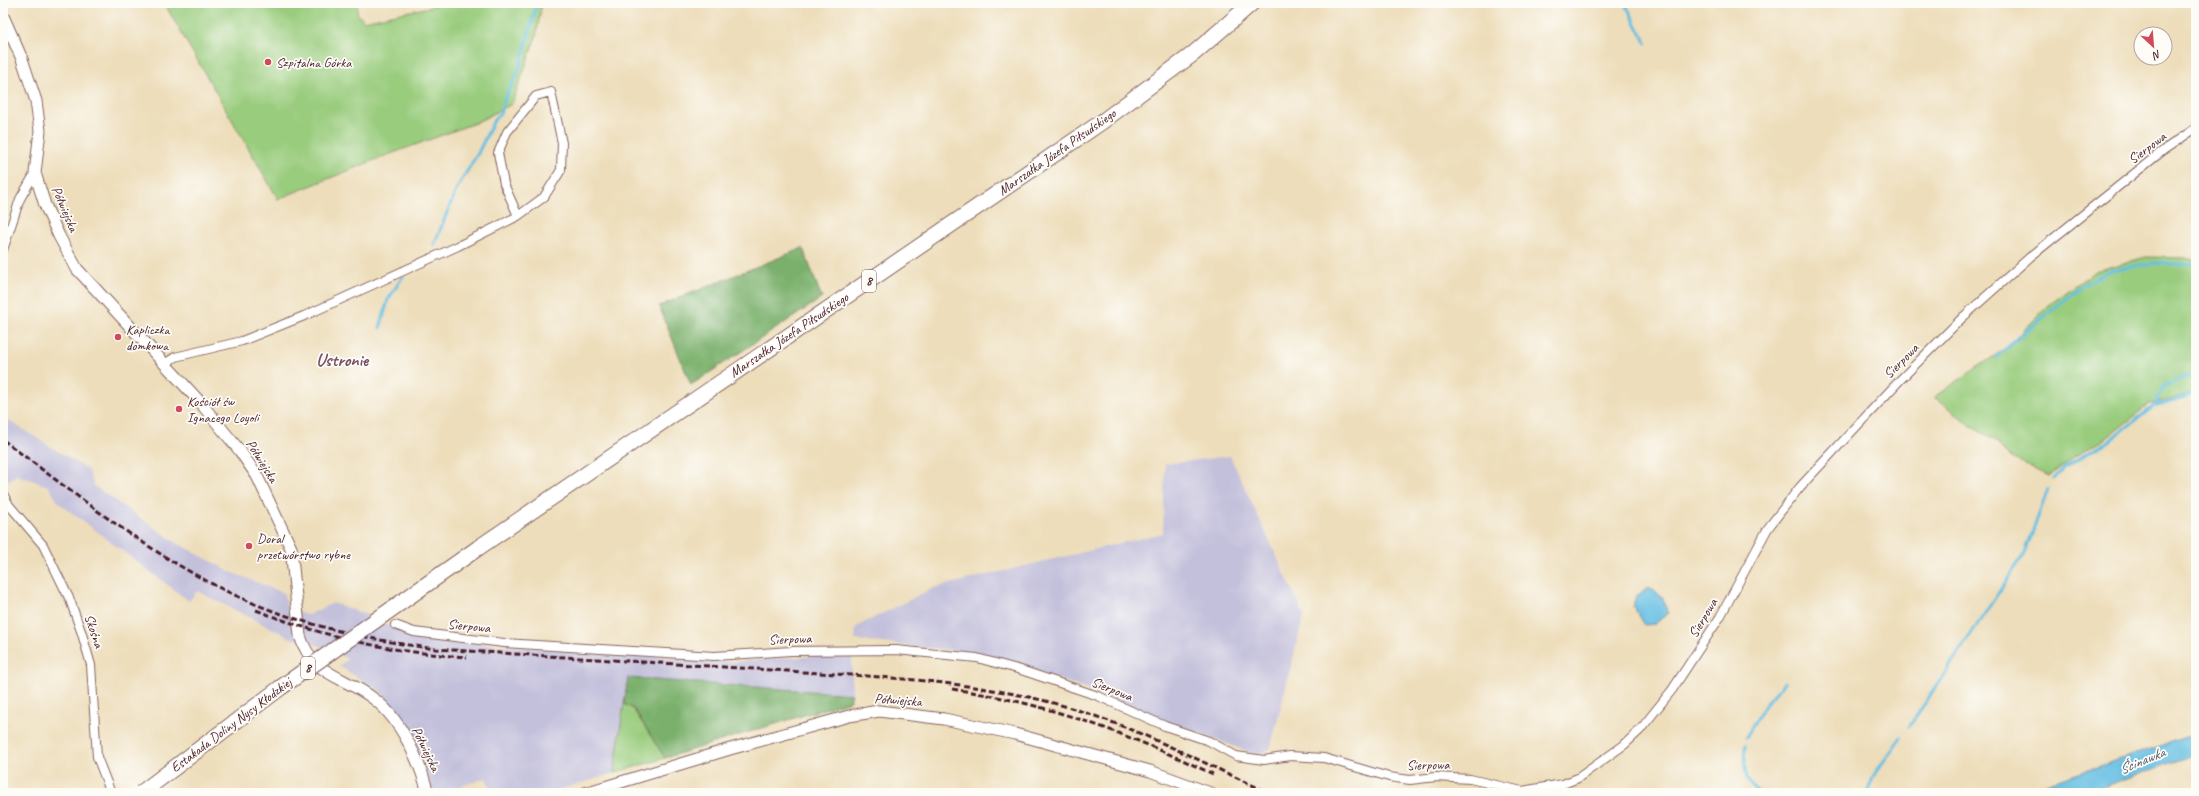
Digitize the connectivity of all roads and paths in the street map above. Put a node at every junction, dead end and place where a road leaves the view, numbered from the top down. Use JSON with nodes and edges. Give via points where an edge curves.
{"nodes":[{"id":1,"x":1252,"y":3,"type":"edge"},
{"id":2,"x":3,"y":16,"type":"edge"},
{"id":3,"x":2196,"y":128,"type":"edge"},
{"id":4,"x":35,"y":173,"type":"junction"},
{"id":5,"x":518,"y":216,"type":"junction"},
{"id":6,"x":3,"y":250,"type":"edge"},
{"id":7,"x":166,"y":363,"type":"junction"},
{"id":8,"x":3,"y":494,"type":"edge"},
{"id":9,"x":478,"y":548,"type":"joint"},
{"id":10,"x":395,"y":625,"type":"dead end"},
{"id":11,"x":111,"y":793,"type":"edge"},
{"id":12,"x":141,"y":793,"type":"edge"},
{"id":13,"x":428,"y":793,"type":"edge"},
{"id":14,"x":585,"y":793,"type":"edge"},
{"id":15,"x":1210,"y":793,"type":"edge"}],
"edges":[{"from":1,"to":9,"type":"highway","name":"Marszałka Józefa Piłsudskiego","number":"8","via":[[1193,54],[1103,120]]},
{"from":2,"to":4,"type":"street","name":"Półwiejska","via":[[22,59],[38,108],[40,131]]},
{"from":3,"to":10,"type":"street","name":"Sierpowa","via":[[2165,149],[2030,257],[1962,318],[1900,380],[1800,487],[1768,528],[1713,628],[1672,690],[1640,730],[1624,745],[1578,778],[1563,784],[1522,791],[1470,779],[1436,776],[1410,780],[1390,777],[1324,758],[1290,756],[1264,760],[1236,756],[1209,742],[1165,726],[1098,696],[978,658],[896,650],[706,655],[504,643],[414,632]]},
{"from":4,"to":6,"type":"street","via":[[20,198]]},
{"from":4,"to":7,"type":"street","name":"Półwiejska","via":[[45,205],[77,269]]},
{"from":5,"to":5,"type":"street","via":[[544,197],[561,170],[562,143],[551,92],[536,96],[507,132],[498,153],[504,184]]},
{"from":5,"to":7,"type":"street","via":[[302,317],[242,341],[175,358]]},
{"from":7,"to":13,"type":"street","name":"Półwiejska","via":[[240,451],[257,476],[291,548],[300,636],[308,655],[316,664],[373,698],[391,714],[420,767]]},
{"from":8,"to":11,"type":"street","name":"Skośna","via":[[42,545],[60,579],[82,634],[91,665],[97,757]]},
{"from":9,"to":12,"type":"highway","name":"Estakada Doliny Nysy Kłodzkiej","number":"8","bridge":true,"via":[[286,684]]},
{"from":14,"to":15,"type":"street","name":"Półwiejska","via":[[827,722],[879,711],[944,719],[1015,734],[1150,771]]}]}
